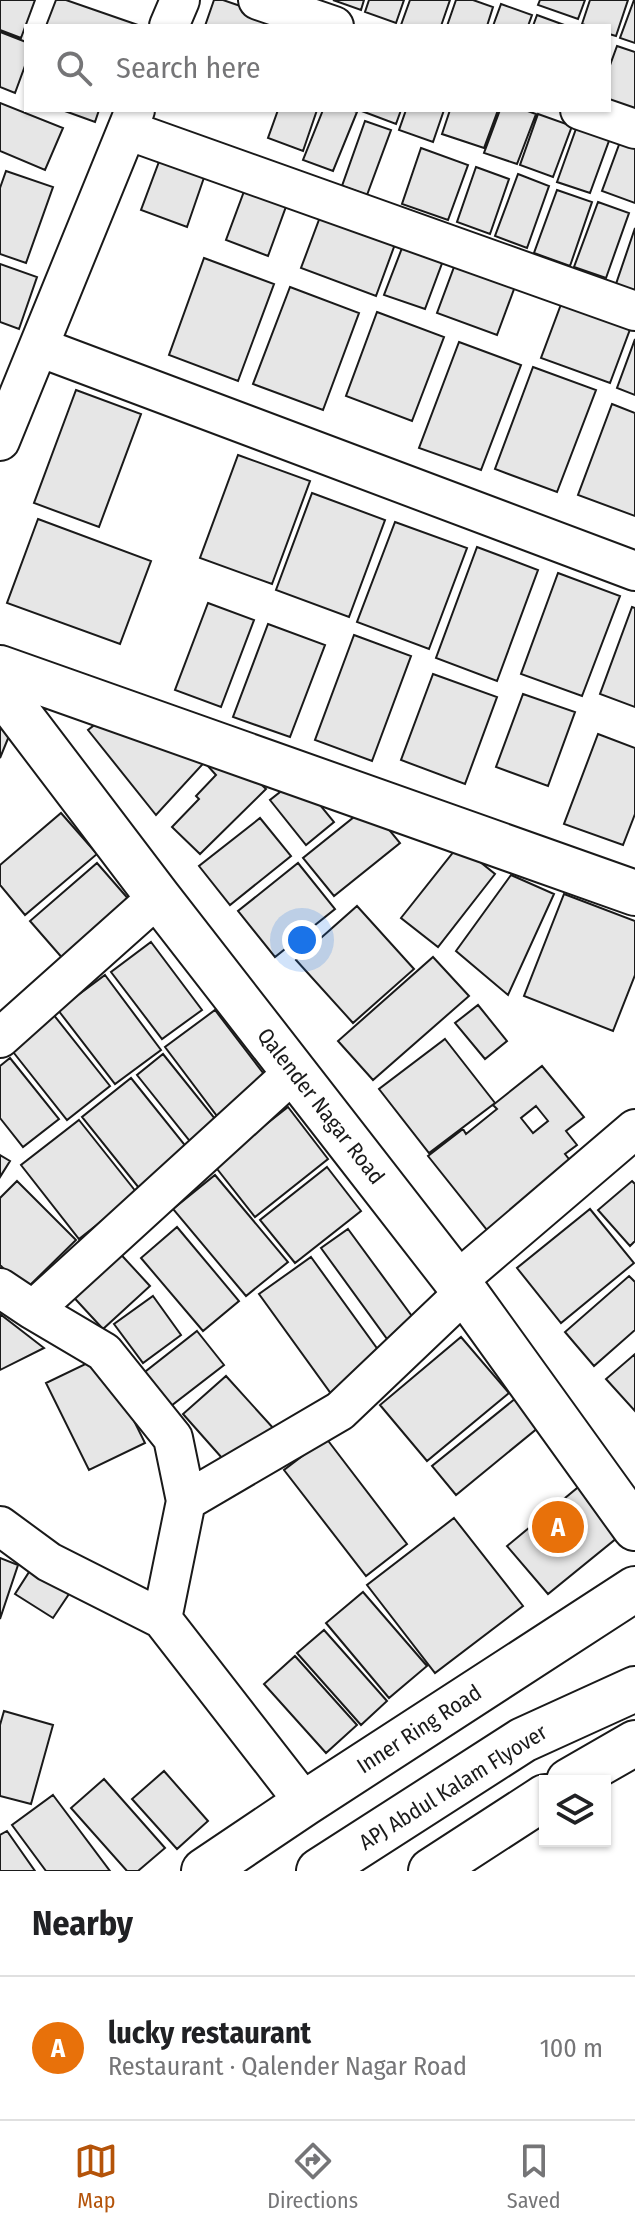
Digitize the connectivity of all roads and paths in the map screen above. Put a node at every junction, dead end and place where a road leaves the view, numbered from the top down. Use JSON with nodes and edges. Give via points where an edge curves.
{"nodes":[{"id":1,"x":180,"y":0,"type":"edge"},
{"id":2,"x":258,"y":0,"type":"edge"},
{"id":3,"x":170,"y":24,"type":"edge"},
{"id":4,"x":328,"y":24,"type":"edge"},
{"id":5,"x":586,"y":112,"type":"edge"},
{"id":6,"x":131,"y":120,"type":"edge"},
{"id":7,"x":635,"y":129,"type":"edge"},
{"id":8,"x":635,"y":311,"type":"edge"},
{"id":9,"x":39,"y":347,"type":"junction"},
{"id":10,"x":0,"y":441,"type":"edge"},
{"id":11,"x":635,"y":571,"type":"edge"},
{"id":12,"x":0,"y":668,"type":"edge"},
{"id":13,"x":0,"y":689,"type":"edge"},
{"id":14,"x":635,"y":893,"type":"edge"},
{"id":15,"x":158,"y":897,"type":"junction"},
{"id":16,"x":0,"y":1038,"type":"edge"},
{"id":17,"x":294,"y":1072,"type":"junction"},
{"id":18,"x":635,"y":1129,"type":"edge"},
{"id":19,"x":461,"y":1286,"type":"junction"},
{"id":20,"x":0,"y":1288,"type":"edge"},
{"id":21,"x":33,"y":1310,"type":"junction"},
{"id":22,"x":186,"y":1501,"type":"junction"},
{"id":23,"x":0,"y":1526,"type":"edge"},
{"id":24,"x":635,"y":1528,"type":"edge"},
{"id":25,"x":635,"y":1589,"type":"edge"},
{"id":26,"x":162,"y":1619,"type":"junction"},
{"id":27,"x":635,"y":1689,"type":"edge"},
{"id":28,"x":635,"y":1743,"type":"edge"},
{"id":29,"x":579,"y":1775,"type":"edge"},
{"id":30,"x":539,"y":1801,"type":"edge"},
{"id":31,"x":305,"y":1803,"type":"junction"},
{"id":32,"x":448,"y":1867,"type":"edge"},
{"id":33,"x":204,"y":1871,"type":"edge"},
{"id":34,"x":319,"y":1871,"type":"edge"}],
"edges":[{"from":1,"to":3,"type":"street"},
{"from":2,"to":4,"type":"street"},
{"from":5,"to":7,"type":"street"},
{"from":6,"to":8,"type":"street"},
{"from":6,"to":9,"type":"street"},
{"from":9,"to":10,"type":"street"},
{"from":9,"to":11,"type":"street"},
{"from":12,"to":14,"type":"main road"},
{"from":13,"to":15,"type":"main road","name":"Qalender Nagar Road"},
{"from":15,"to":16,"type":"street"},
{"from":15,"to":17,"type":"main road","name":"Qalender Nagar Road"},
{"from":17,"to":19,"type":"main road","name":"Qalender Nagar Road"},
{"from":17,"to":21,"type":"street"},
{"from":18,"to":19,"type":"street"},
{"from":19,"to":22,"type":"street","via":[[340,1411]]},
{"from":19,"to":24,"type":"main road","name":"Qalender Nagar Road"},
{"from":20,"to":21,"type":"street"},
{"from":21,"to":22,"type":"street","via":[[104,1352],[173,1438]]},
{"from":22,"to":26,"type":"street"},
{"from":23,"to":26,"type":"street","via":[[49,1562]]},
{"from":25,"to":31,"type":"main road","name":"Inner Ring Road"},
{"from":26,"to":31,"type":"street"},
{"from":27,"to":34,"type":"main road","name":"APJ Abdul Kalam Flyover","via":[[523,1740]]},
{"from":28,"to":29,"type":"main road"},
{"from":30,"to":32,"type":"main road"},
{"from":31,"to":33,"type":"main road","name":"Inner Ring Road"}]}
